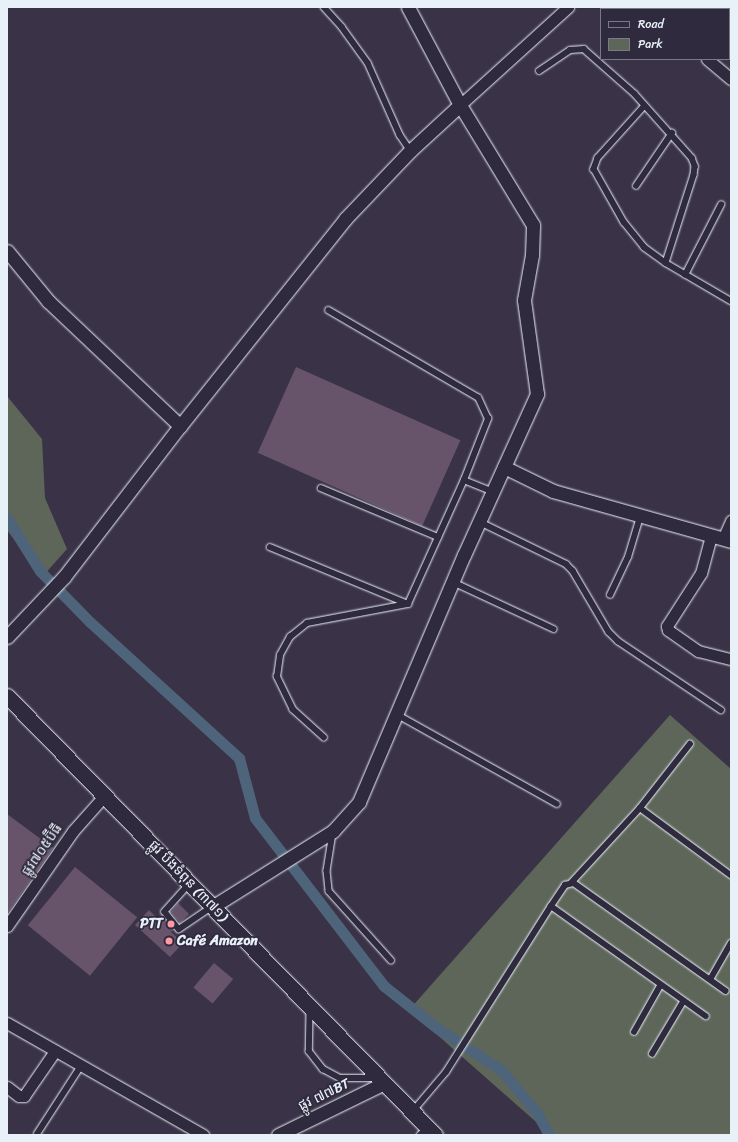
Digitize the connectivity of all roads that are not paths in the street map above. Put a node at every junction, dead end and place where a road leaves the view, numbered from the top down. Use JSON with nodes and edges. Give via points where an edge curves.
{"nodes":[{"id":1,"x":324,"y":7,"type":"edge"},
{"id":2,"x":408,"y":7,"type":"edge"},
{"id":3,"x":568,"y":7,"type":"edge"},
{"id":4,"x":709,"y":60,"type":"edge"},
{"id":5,"x":539,"y":71,"type":"dead end"},
{"id":6,"x":731,"y":79,"type":"edge"},
{"id":7,"x":460,"y":105,"type":"junction"},
{"id":8,"x":645,"y":106,"type":"junction"},
{"id":9,"x":672,"y":133,"type":"junction"},
{"id":10,"x":411,"y":150,"type":"junction"},
{"id":11,"x":636,"y":186,"type":"dead end"},
{"id":12,"x":720,"y":205,"type":"dead end"},
{"id":13,"x":7,"y":251,"type":"edge"},
{"id":14,"x":666,"y":263,"type":"junction"},
{"id":15,"x":685,"y":275,"type":"junction"},
{"id":16,"x":731,"y":301,"type":"edge"},
{"id":17,"x":329,"y":311,"type":"dead end"},
{"id":18,"x":180,"y":426,"type":"junction"},
{"id":19,"x":504,"y":467,"type":"junction"},
{"id":20,"x":464,"y":480,"type":"junction"},
{"id":21,"x":321,"y":488,"type":"dead end"},
{"id":22,"x":493,"y":492,"type":"junction"},
{"id":23,"x":640,"y":517,"type":"junction"},
{"id":24,"x":731,"y":521,"type":"edge"},
{"id":25,"x":479,"y":522,"type":"junction"},
{"id":26,"x":438,"y":537,"type":"junction"},
{"id":27,"x":722,"y":538,"type":"edge"},
{"id":28,"x":270,"y":547,"type":"dead end"},
{"id":29,"x":453,"y":582,"type":"junction"},
{"id":30,"x":610,"y":594,"type":"dead end"},
{"id":31,"x":408,"y":604,"type":"junction"},
{"id":32,"x":554,"y":629,"type":"dead end"},
{"id":33,"x":7,"y":637,"type":"edge"},
{"id":34,"x":731,"y":659,"type":"edge"},
{"id":35,"x":7,"y":698,"type":"edge"},
{"id":36,"x":721,"y":710,"type":"dead end"},
{"id":37,"x":398,"y":715,"type":"junction"},
{"id":38,"x":324,"y":738,"type":"dead end"},
{"id":39,"x":690,"y":744,"type":"dead end"},
{"id":40,"x":105,"y":795,"type":"junction"},
{"id":41,"x":557,"y":804,"type":"dead end"},
{"id":42,"x":640,"y":808,"type":"junction"},
{"id":43,"x":333,"y":831,"type":"junction"},
{"id":44,"x":731,"y":875,"type":"edge"},
{"id":45,"x":190,"y":883,"type":"junction"},
{"id":46,"x":571,"y":883,"type":"junction"},
{"id":47,"x":550,"y":906,"type":"junction"},
{"id":48,"x":212,"y":907,"type":"junction"},
{"id":49,"x":7,"y":926,"type":"edge"},
{"id":50,"x":731,"y":944,"type":"edge"},
{"id":51,"x":391,"y":960,"type":"dead end"},
{"id":52,"x":711,"y":978,"type":"junction"},
{"id":53,"x":660,"y":986,"type":"junction"},
{"id":54,"x":726,"y":991,"type":"dead end"},
{"id":55,"x":683,"y":1002,"type":"junction"},
{"id":56,"x":310,"y":1008,"type":"junction"},
{"id":57,"x":706,"y":1016,"type":"dead end"},
{"id":58,"x":7,"y":1023,"type":"edge"},
{"id":59,"x":634,"y":1032,"type":"dead end"},
{"id":60,"x":55,"y":1051,"type":"junction"},
{"id":61,"x":652,"y":1054,"type":"dead end"},
{"id":62,"x":81,"y":1066,"type":"junction"},
{"id":63,"x":381,"y":1080,"type":"junction"},
{"id":64,"x":7,"y":1087,"type":"edge"},
{"id":65,"x":412,"y":1112,"type":"junction"},
{"id":66,"x":427,"y":1132,"type":"edge"},
{"id":67,"x":37,"y":1134,"type":"dead end"},
{"id":68,"x":203,"y":1135,"type":"edge"},
{"id":69,"x":278,"y":1135,"type":"edge"}],
"edges":[{"from":1,"to":10,"type":"lane","via":[[368,63],[400,135]]},
{"from":2,"to":7,"type":"street"},
{"from":3,"to":7,"type":"street"},
{"from":4,"to":6,"type":"street"},
{"from":5,"to":8,"type":"lane","via":[[570,50],[584,49],[598,59]]},
{"from":7,"to":10,"type":"street"},
{"from":7,"to":19,"type":"street","via":[[533,225],[532,255],[524,300],[537,394]]},
{"from":8,"to":9,"type":"lane"},
{"from":8,"to":14,"type":"lane","via":[[598,158],[594,169],[624,222],[644,247]]},
{"from":9,"to":11,"type":"lane"},
{"from":9,"to":14,"type":"lane","via":[[692,158],[695,166]]},
{"from":10,"to":18,"type":"street","via":[[346,219]]},
{"from":12,"to":15,"type":"lane"},
{"from":13,"to":18,"type":"street","via":[[48,302]]},
{"from":14,"to":15,"type":"lane"},
{"from":15,"to":16,"type":"lane"},
{"from":17,"to":20,"type":"lane","via":[[478,398],[488,419]]},
{"from":18,"to":33,"type":"street","via":[[64,577]]},
{"from":19,"to":22,"type":"street"},
{"from":19,"to":23,"type":"street","via":[[553,491]]},
{"from":20,"to":22,"type":"lane"},
{"from":20,"to":26,"type":"lane"},
{"from":21,"to":26,"type":"lane"},
{"from":22,"to":25,"type":"street"},
{"from":23,"to":27,"type":"street"},
{"from":23,"to":30,"type":"lane","via":[[628,557]]},
{"from":24,"to":27,"type":"street"},
{"from":25,"to":29,"type":"street"},
{"from":25,"to":36,"type":"lane","via":[[566,564],[574,571],[609,632],[618,641]]},
{"from":26,"to":31,"type":"lane"},
{"from":27,"to":34,"type":"street","via":[[667,626],[668,630],[698,651]]},
{"from":28,"to":31,"type":"lane"},
{"from":29,"to":32,"type":"lane"},
{"from":29,"to":37,"type":"street"},
{"from":31,"to":38,"type":"lane","via":[[307,623],[290,637],[280,655],[277,677],[293,710]]},
{"from":35,"to":40,"type":"main road","name":"ផ្លូវ បឹងទំពុន (៣៧១)"},
{"from":37,"to":41,"type":"lane"},
{"from":37,"to":43,"type":"street","via":[[362,797],[354,811]]},
{"from":39,"to":42,"type":"lane"},
{"from":40,"to":45,"type":"main road","name":"ផ្លូវ បឹងទំពុន (៣៧១)"},
{"from":40,"to":49,"type":"street","name":"ផ្លូវ៧០៥ប៊ីធី","via":[[73,831]]},
{"from":42,"to":44,"type":"lane"},
{"from":42,"to":46,"type":"lane"},
{"from":43,"to":48,"type":"street"},
{"from":43,"to":51,"type":"lane","via":[[327,871],[328,891]]},
{"from":45,"to":48,"type":"main road","name":"ផ្លូវ បឹងទំពុន (៣៧១)"},
{"from":45,"to":48,"type":"lane","via":[[165,910],[179,929]]},
{"from":46,"to":47,"type":"lane","via":[[565,885]]},
{"from":46,"to":52,"type":"lane"},
{"from":47,"to":53,"type":"lane"},
{"from":47,"to":65,"type":"lane","via":[[446,1072]]},
{"from":48,"to":56,"type":"main road","name":"ផ្លូវ បឹងទំពុន (៣៧១)"},
{"from":50,"to":52,"type":"lane"},
{"from":52,"to":54,"type":"lane"},
{"from":53,"to":55,"type":"lane"},
{"from":53,"to":59,"type":"lane"},
{"from":55,"to":57,"type":"lane"},
{"from":55,"to":61,"type":"lane"},
{"from":56,"to":63,"type":"main road","name":"ផ្លូវ បឹងទំពុន (៣៧១)"},
{"from":56,"to":63,"type":"lane","via":[[309,1051],[323,1069],[340,1078]]},
{"from":58,"to":60,"type":"street"},
{"from":60,"to":62,"type":"street"},
{"from":60,"to":64,"type":"street","via":[[24,1096],[19,1096]]},
{"from":62,"to":67,"type":"lane"},
{"from":62,"to":68,"type":"street"},
{"from":63,"to":65,"type":"main road","name":"ផ្លូវ បឹងទំពុន (៣៧១)"},
{"from":63,"to":69,"type":"street","name":"ផ្លូវ ៧៧BT"},
{"from":65,"to":66,"type":"main road","name":"ផ្លូវ បឹងទំពុន (៣៧១)"}]}
